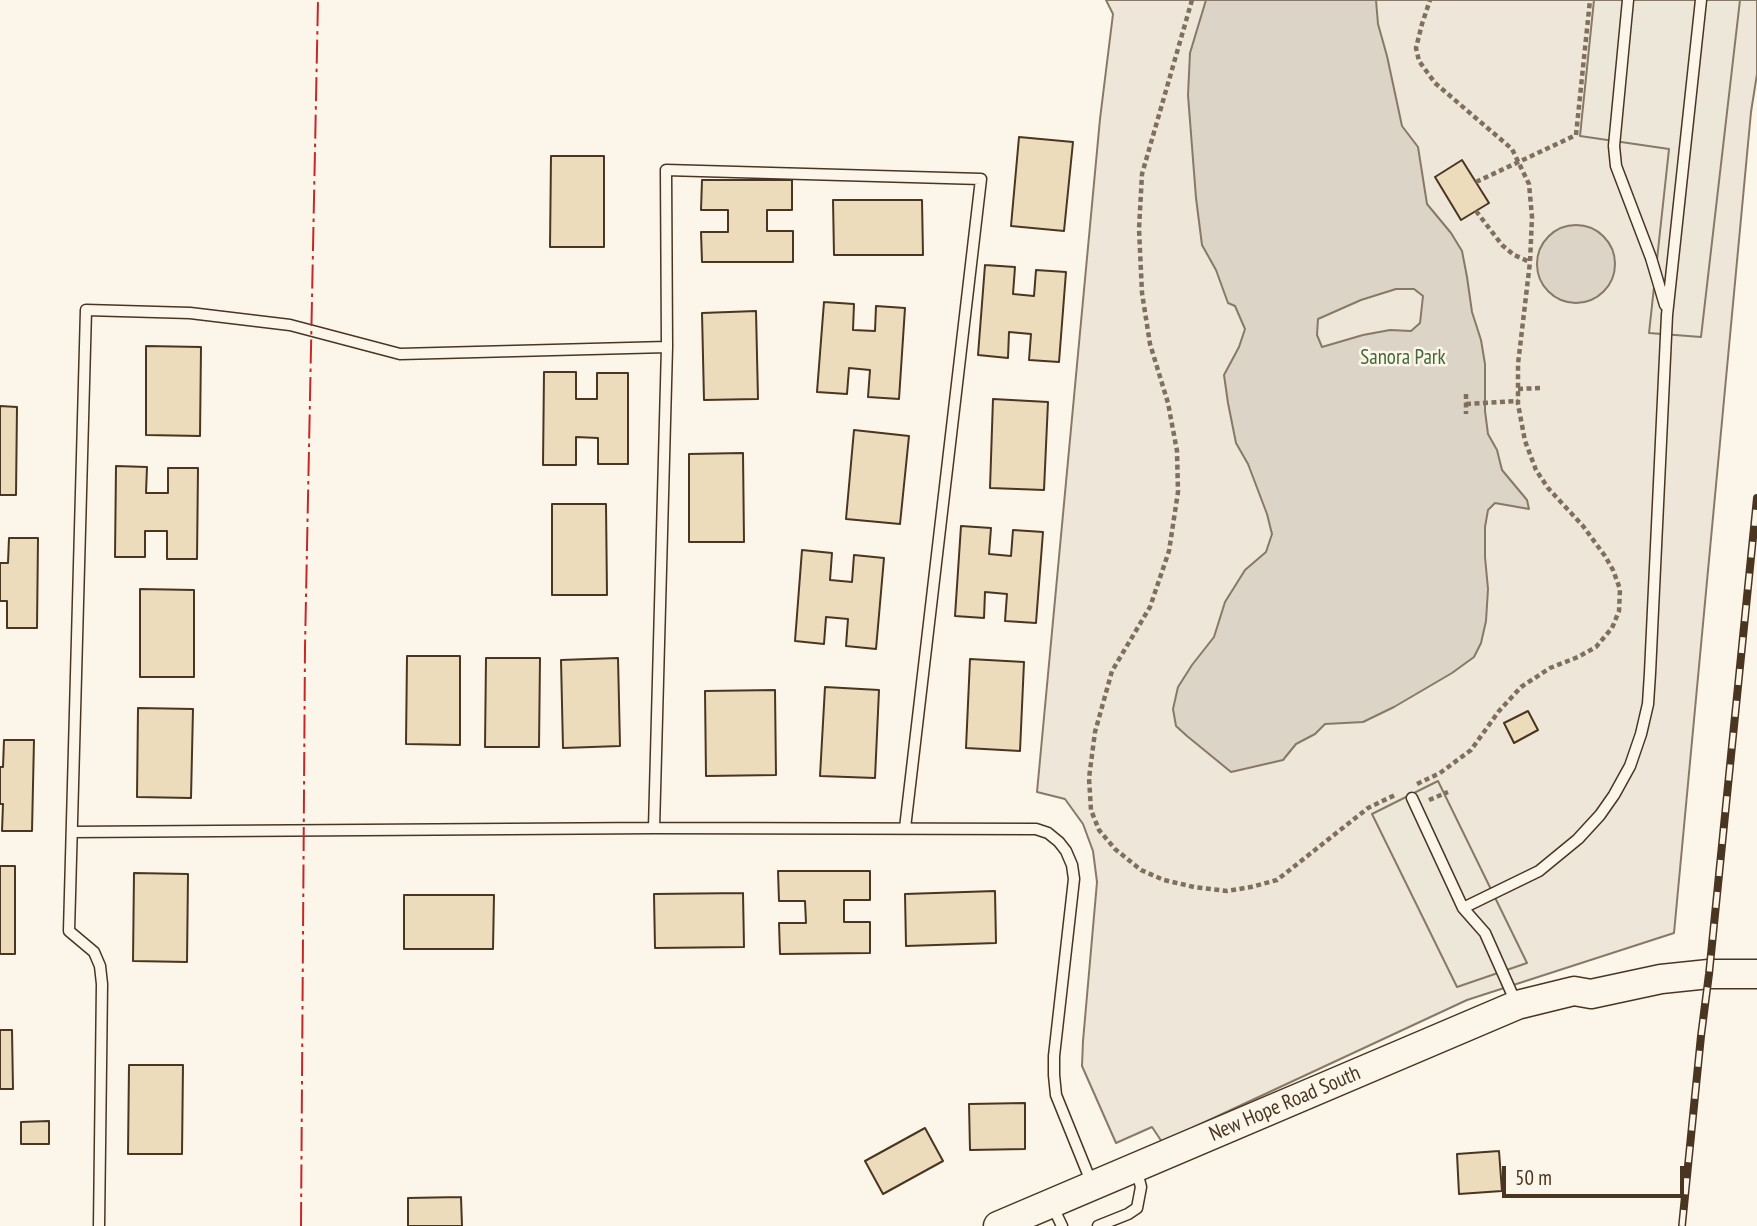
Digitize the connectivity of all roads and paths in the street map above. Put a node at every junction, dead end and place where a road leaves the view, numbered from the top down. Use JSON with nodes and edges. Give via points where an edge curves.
{"nodes":[{"id":1,"x":1192,"y":0,"type":"edge"},
{"id":2,"x":1430,"y":0,"type":"edge"},
{"id":3,"x":1590,"y":0,"type":"edge"},
{"id":4,"x":1628,"y":0,"type":"edge"},
{"id":5,"x":1701,"y":0,"type":"edge"},
{"id":6,"x":1519,"y":162,"type":"junction"},
{"id":7,"x":1476,"y":183,"type":"dead end"},
{"id":8,"x":1476,"y":211,"type":"dead end"},
{"id":9,"x":1531,"y":262,"type":"junction"},
{"id":10,"x":1667,"y":315,"type":"junction"},
{"id":11,"x":667,"y":347,"type":"junction"},
{"id":12,"x":1539,"y":388,"type":"dead end"},
{"id":13,"x":1518,"y":389,"type":"junction"},
{"id":14,"x":1466,"y":394,"type":"dead end"},
{"id":15,"x":1518,"y":401,"type":"junction"},
{"id":16,"x":1466,"y":404,"type":"junction"},
{"id":17,"x":1466,"y":414,"type":"dead end"},
{"id":18,"x":1416,"y":785,"type":"dead end"},
{"id":19,"x":1408,"y":794,"type":"joint"},
{"id":20,"x":654,"y":828,"type":"junction"},
{"id":21,"x":905,"y":828,"type":"junction"},
{"id":22,"x":72,"y":832,"type":"junction"},
{"id":23,"x":1463,"y":908,"type":"junction"},
{"id":24,"x":1757,"y":956,"type":"edge"},
{"id":25,"x":1757,"y":974,"type":"edge"},
{"id":26,"x":1574,"y":991,"type":"junction"},
{"id":27,"x":1517,"y":1005,"type":"junction"},
{"id":28,"x":1136,"y":1167,"type":"junction"},
{"id":29,"x":1092,"y":1186,"type":"junction"},
{"id":30,"x":1056,"y":1215,"type":"edge"},
{"id":31,"x":99,"y":1226,"type":"edge"},
{"id":32,"x":998,"y":1226,"type":"edge"},
{"id":33,"x":1098,"y":1226,"type":"edge"}],
"edges":[{"from":1,"to":19,"type":"path","via":[[1142,174],[1139,229],[1142,293],[1177,451],[1178,492],[1168,551],[1150,607],[1112,671],[1094,733],[1091,810],[1099,830],[1141,870],[1164,880],[1227,891],[1277,880],[1368,808]]},
{"from":2,"to":6,"type":"path","via":[[1416,48],[1419,61],[1435,83],[1512,149]]},
{"from":3,"to":6,"type":"path","via":[[1576,135]]},
{"from":4,"to":10,"type":"lane","via":[[1615,131],[1616,166]]},
{"from":5,"to":10,"type":"lane"},
{"from":6,"to":7,"type":"path"},
{"from":6,"to":9,"type":"path","via":[[1529,184]]},
{"from":8,"to":9,"type":"path","via":[[1502,245]]},
{"from":9,"to":13,"type":"path"},
{"from":10,"to":23,"type":"lane","via":[[1648,704],[1630,766],[1600,815],[1578,839],[1539,872]]},
{"from":11,"to":20,"type":"lane"},
{"from":11,"to":21,"type":"lane","via":[[666,170],[981,180]]},
{"from":11,"to":22,"type":"lane","via":[[401,354],[290,325],[190,313],[86,310]]},
{"from":12,"to":13,"type":"path"},
{"from":13,"to":15,"type":"path"},
{"from":14,"to":16,"type":"path"},
{"from":15,"to":16,"type":"path"},
{"from":15,"to":18,"type":"path","via":[[1536,470],[1614,570],[1620,589],[1619,611],[1596,648],[1521,687],[1471,750]]},
{"from":16,"to":17,"type":"path"},
{"from":19,"to":23,"type":"lane"},
{"from":20,"to":21,"type":"lane"},
{"from":20,"to":22,"type":"lane"},
{"from":21,"to":29,"type":"lane","via":[[1036,829],[1066,851],[1074,879],[1054,1076],[1056,1095]]},
{"from":22,"to":31,"type":"lane","via":[[69,931],[94,952],[102,984]]},
{"from":23,"to":27,"type":"lane","via":[[1485,933]]},
{"from":24,"to":26,"type":"street","name":"New Hope Road South","via":[[1711,956],[1631,968],[1590,979]]},
{"from":25,"to":26,"type":"street","name":"New Hope Road South","via":[[1661,979],[1591,994]]},
{"from":26,"to":27,"type":"street","name":"New Hope Road South"},
{"from":27,"to":28,"type":"street","name":"New Hope Road South"},
{"from":28,"to":29,"type":"street","name":"New Hope Road South"},
{"from":28,"to":33,"type":"lane","via":[[1141,1188],[1137,1208]]},
{"from":29,"to":30,"type":"street","name":"New Hope Road South"},
{"from":30,"to":32,"type":"street","name":"New Hope Road South"}]}
